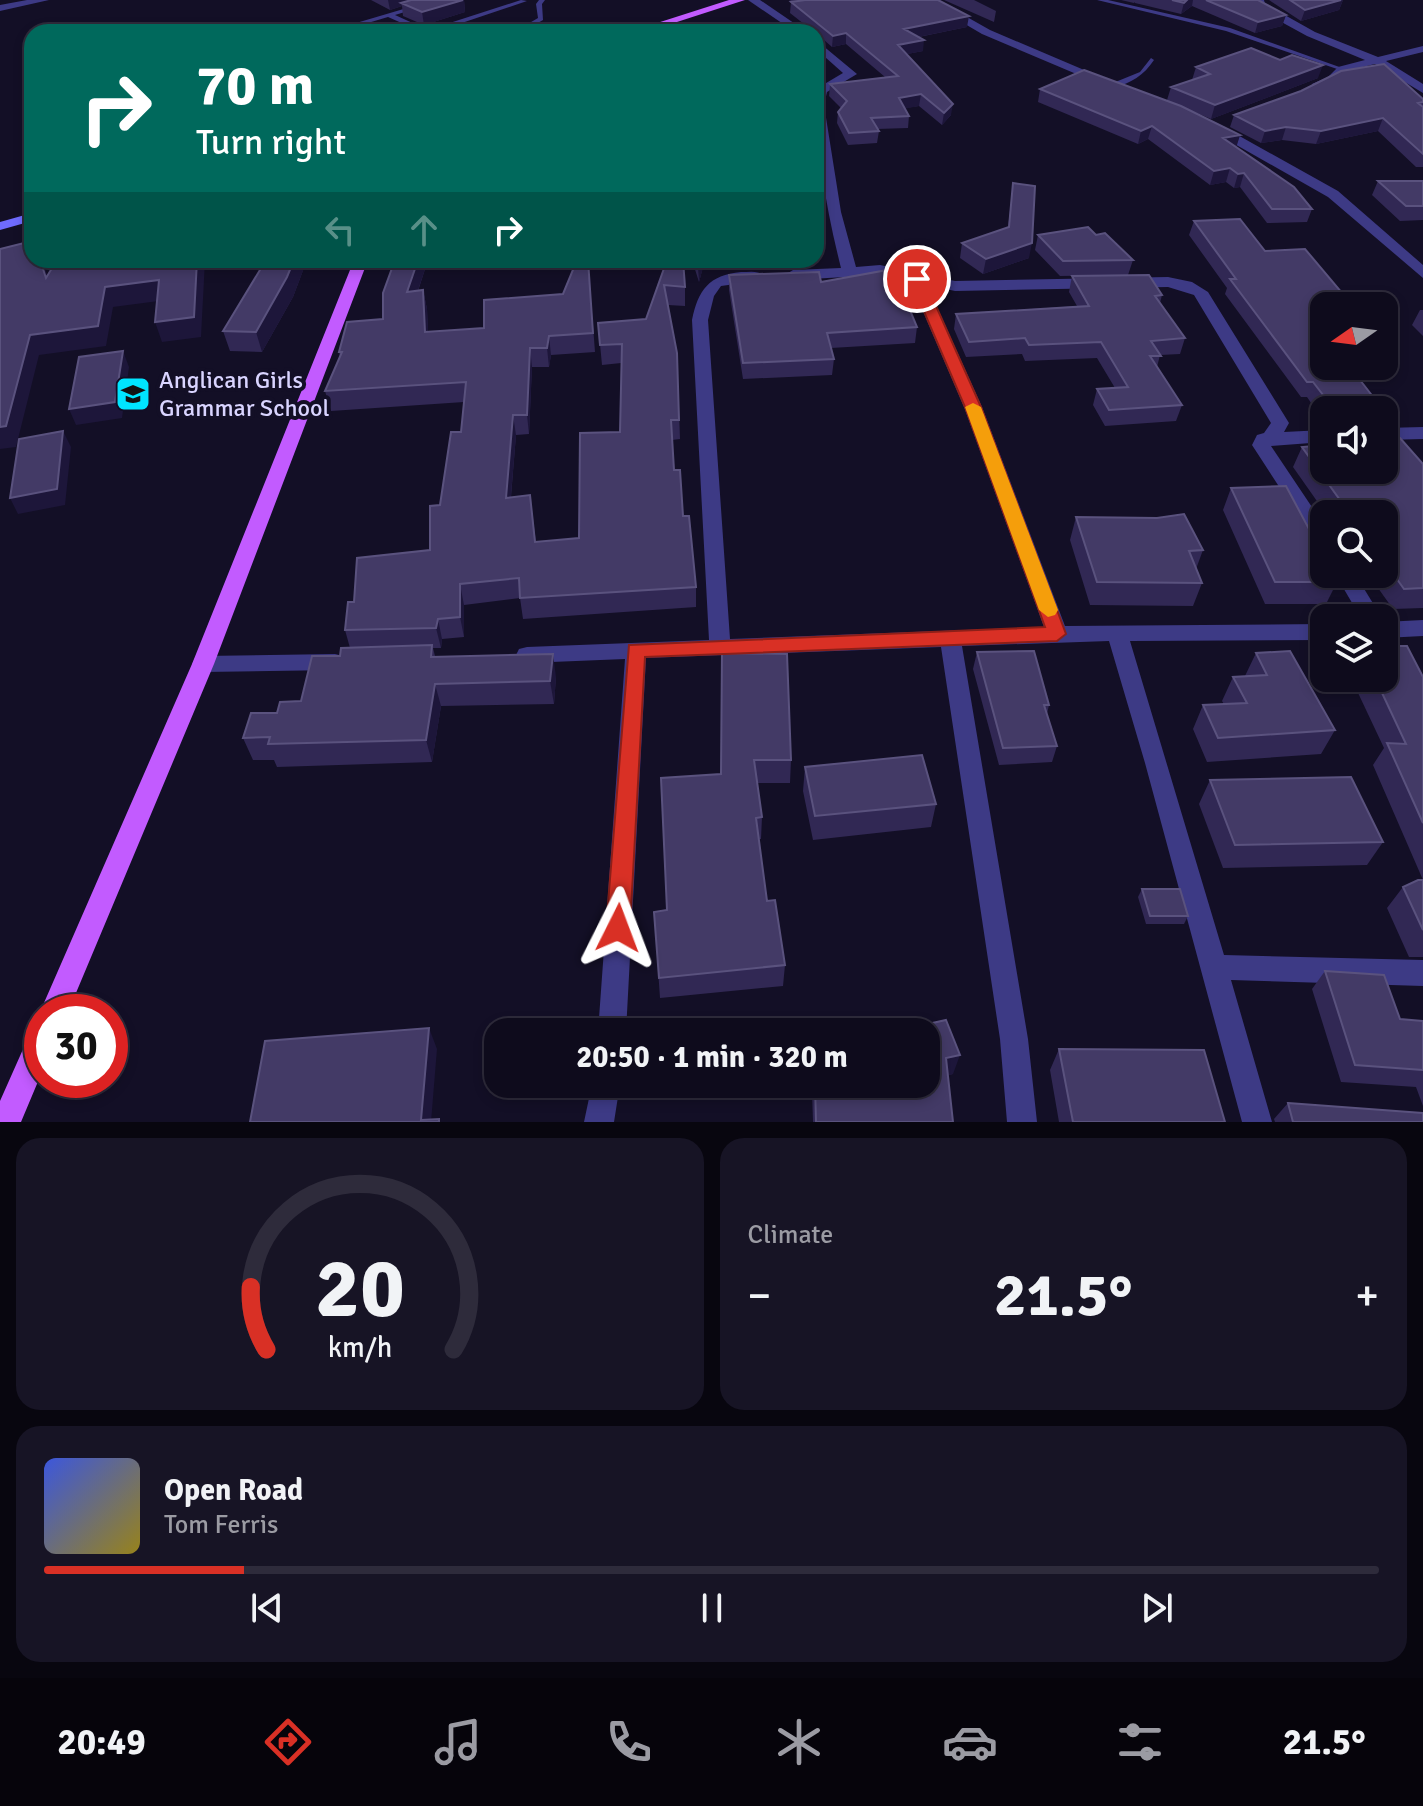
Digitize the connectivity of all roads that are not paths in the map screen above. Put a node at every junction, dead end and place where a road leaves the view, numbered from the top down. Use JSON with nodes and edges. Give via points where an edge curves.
{"nodes":[{"id":1,"x":44,"y":0,"type":"edge"},
{"id":2,"x":441,"y":0,"type":"edge"},
{"id":3,"x":523,"y":0,"type":"edge"},
{"id":4,"x":740,"y":0,"type":"edge"},
{"id":5,"x":753,"y":0,"type":"edge"},
{"id":6,"x":929,"y":0,"type":"edge"},
{"id":7,"x":1100,"y":0,"type":"edge"},
{"id":8,"x":1259,"y":0,"type":"edge"},
{"id":9,"x":540,"y":2,"type":"edge"},
{"id":10,"x":0,"y":8,"type":"edge"},
{"id":11,"x":388,"y":15,"type":"junction"},
{"id":12,"x":358,"y":24,"type":"edge"},
{"id":13,"x":409,"y":24,"type":"edge"},
{"id":14,"x":452,"y":24,"type":"edge"},
{"id":15,"x":532,"y":24,"type":"edge"},
{"id":16,"x":660,"y":24,"type":"edge"},
{"id":17,"x":790,"y":24,"type":"edge"},
{"id":18,"x":1423,"y":49,"type":"edge"},
{"id":19,"x":824,"y":50,"type":"edge"},
{"id":20,"x":1151,"y":60,"type":"dead end"},
{"id":21,"x":1376,"y":60,"type":"junction"},
{"id":22,"x":1342,"y":69,"type":"junction"},
{"id":23,"x":824,"y":88,"type":"edge"},
{"id":24,"x":1122,"y":88,"type":"joint"},
{"id":25,"x":1423,"y":89,"type":"edge"},
{"id":26,"x":1299,"y":95,"type":"edge"},
{"id":27,"x":1236,"y":118,"type":"edge"},
{"id":28,"x":824,"y":145,"type":"edge"},
{"id":29,"x":24,"y":219,"type":"edge"},
{"id":30,"x":0,"y":226,"type":"edge"},
{"id":31,"x":358,"y":268,"type":"edge"},
{"id":32,"x":850,"y":272,"type":"junction"},
{"id":33,"x":1423,"y":273,"type":"edge"},
{"id":34,"x":917,"y":279,"type":"junction"},
{"id":35,"x":1423,"y":433,"type":"edge"},
{"id":36,"x":1398,"y":434,"type":"edge"},
{"id":37,"x":1310,"y":437,"type":"edge"},
{"id":38,"x":1263,"y":439,"type":"junction"},
{"id":39,"x":1310,"y":520,"type":"edge"},
{"id":40,"x":1398,"y":631,"type":"edge"},
{"id":41,"x":1310,"y":632,"type":"edge"},
{"id":42,"x":1421,"y":632,"type":"edge"},
{"id":43,"x":1117,"y":633,"type":"junction"},
{"id":44,"x":1057,"y":634,"type":"junction"},
{"id":45,"x":950,"y":638,"type":"junction"},
{"id":46,"x":720,"y":647,"type":"junction"},
{"id":47,"x":636,"y":650,"type":"junction"},
{"id":48,"x":500,"y":656,"type":"edge"},
{"id":49,"x":361,"y":661,"type":"edge"},
{"id":50,"x":203,"y":664,"type":"junction"},
{"id":51,"x":1214,"y":967,"type":"junction"},
{"id":52,"x":1423,"y":973,"type":"edge"},
{"id":53,"x":62,"y":994,"type":"edge"},
{"id":54,"x":613,"y":1018,"type":"edge"},
{"id":55,"x":24,"y":1080,"type":"edge"},
{"id":56,"x":603,"y":1098,"type":"edge"},
{"id":57,"x":6,"y":1122,"type":"edge"},
{"id":58,"x":599,"y":1122,"type":"edge"},
{"id":59,"x":1022,"y":1122,"type":"edge"},
{"id":60,"x":1257,"y":1122,"type":"edge"}],
"edges":[{"from":1,"to":10,"type":"street"},
{"from":2,"to":11,"type":"lane"},
{"from":3,"to":9,"type":"lane"},
{"from":3,"to":14,"type":"lane"},
{"from":4,"to":16,"type":"main road"},
{"from":5,"to":17,"type":"street"},
{"from":6,"to":24,"type":"street","via":[[986,32]]},
{"from":7,"to":22,"type":"lane","via":[[1228,29]]},
{"from":8,"to":21,"type":"street","via":[[1281,20]]},
{"from":9,"to":15,"type":"lane","via":[[541,19]]},
{"from":11,"to":12,"type":"lane"},
{"from":11,"to":13,"type":"lane"},
{"from":18,"to":21,"type":"street"},
{"from":19,"to":23,"type":"street","via":[[851,74]]},
{"from":20,"to":24,"type":"lane"},
{"from":21,"to":22,"type":"street"},
{"from":21,"to":25,"type":"street"},
{"from":22,"to":26,"type":"street","via":[[1332,80]]},
{"from":27,"to":33,"type":"street","via":[[1206,123],[1333,194]]},
{"from":28,"to":32,"type":"street"},
{"from":29,"to":30,"type":"street"},
{"from":31,"to":50,"type":"main road"},
{"from":32,"to":34,"type":"street","via":[[880,270]]},
{"from":32,"to":46,"type":"street","via":[[723,278],[704,294],[700,320]]},
{"from":34,"to":38,"type":"street","via":[[955,286],[1137,281],[1187,285],[1200,292],[1280,423]]},
{"from":34,"to":44,"type":"street","via":[[978,420]]},
{"from":35,"to":36,"type":"street"},
{"from":37,"to":38,"type":"street"},
{"from":38,"to":39,"type":"street","via":[[1268,459]]},
{"from":40,"to":42,"type":"street"},
{"from":41,"to":43,"type":"street"},
{"from":43,"to":44,"type":"street"},
{"from":43,"to":51,"type":"street"},
{"from":44,"to":45,"type":"street"},
{"from":45,"to":46,"type":"street"},
{"from":45,"to":59,"type":"street","via":[[1014,1039]]},
{"from":46,"to":47,"type":"street"},
{"from":47,"to":48,"type":"street"},
{"from":47,"to":54,"type":"street"},
{"from":49,"to":50,"type":"street"},
{"from":50,"to":53,"type":"main road"},
{"from":51,"to":52,"type":"street"},
{"from":51,"to":60,"type":"street"},
{"from":55,"to":57,"type":"main road"},
{"from":56,"to":58,"type":"street"}]}
